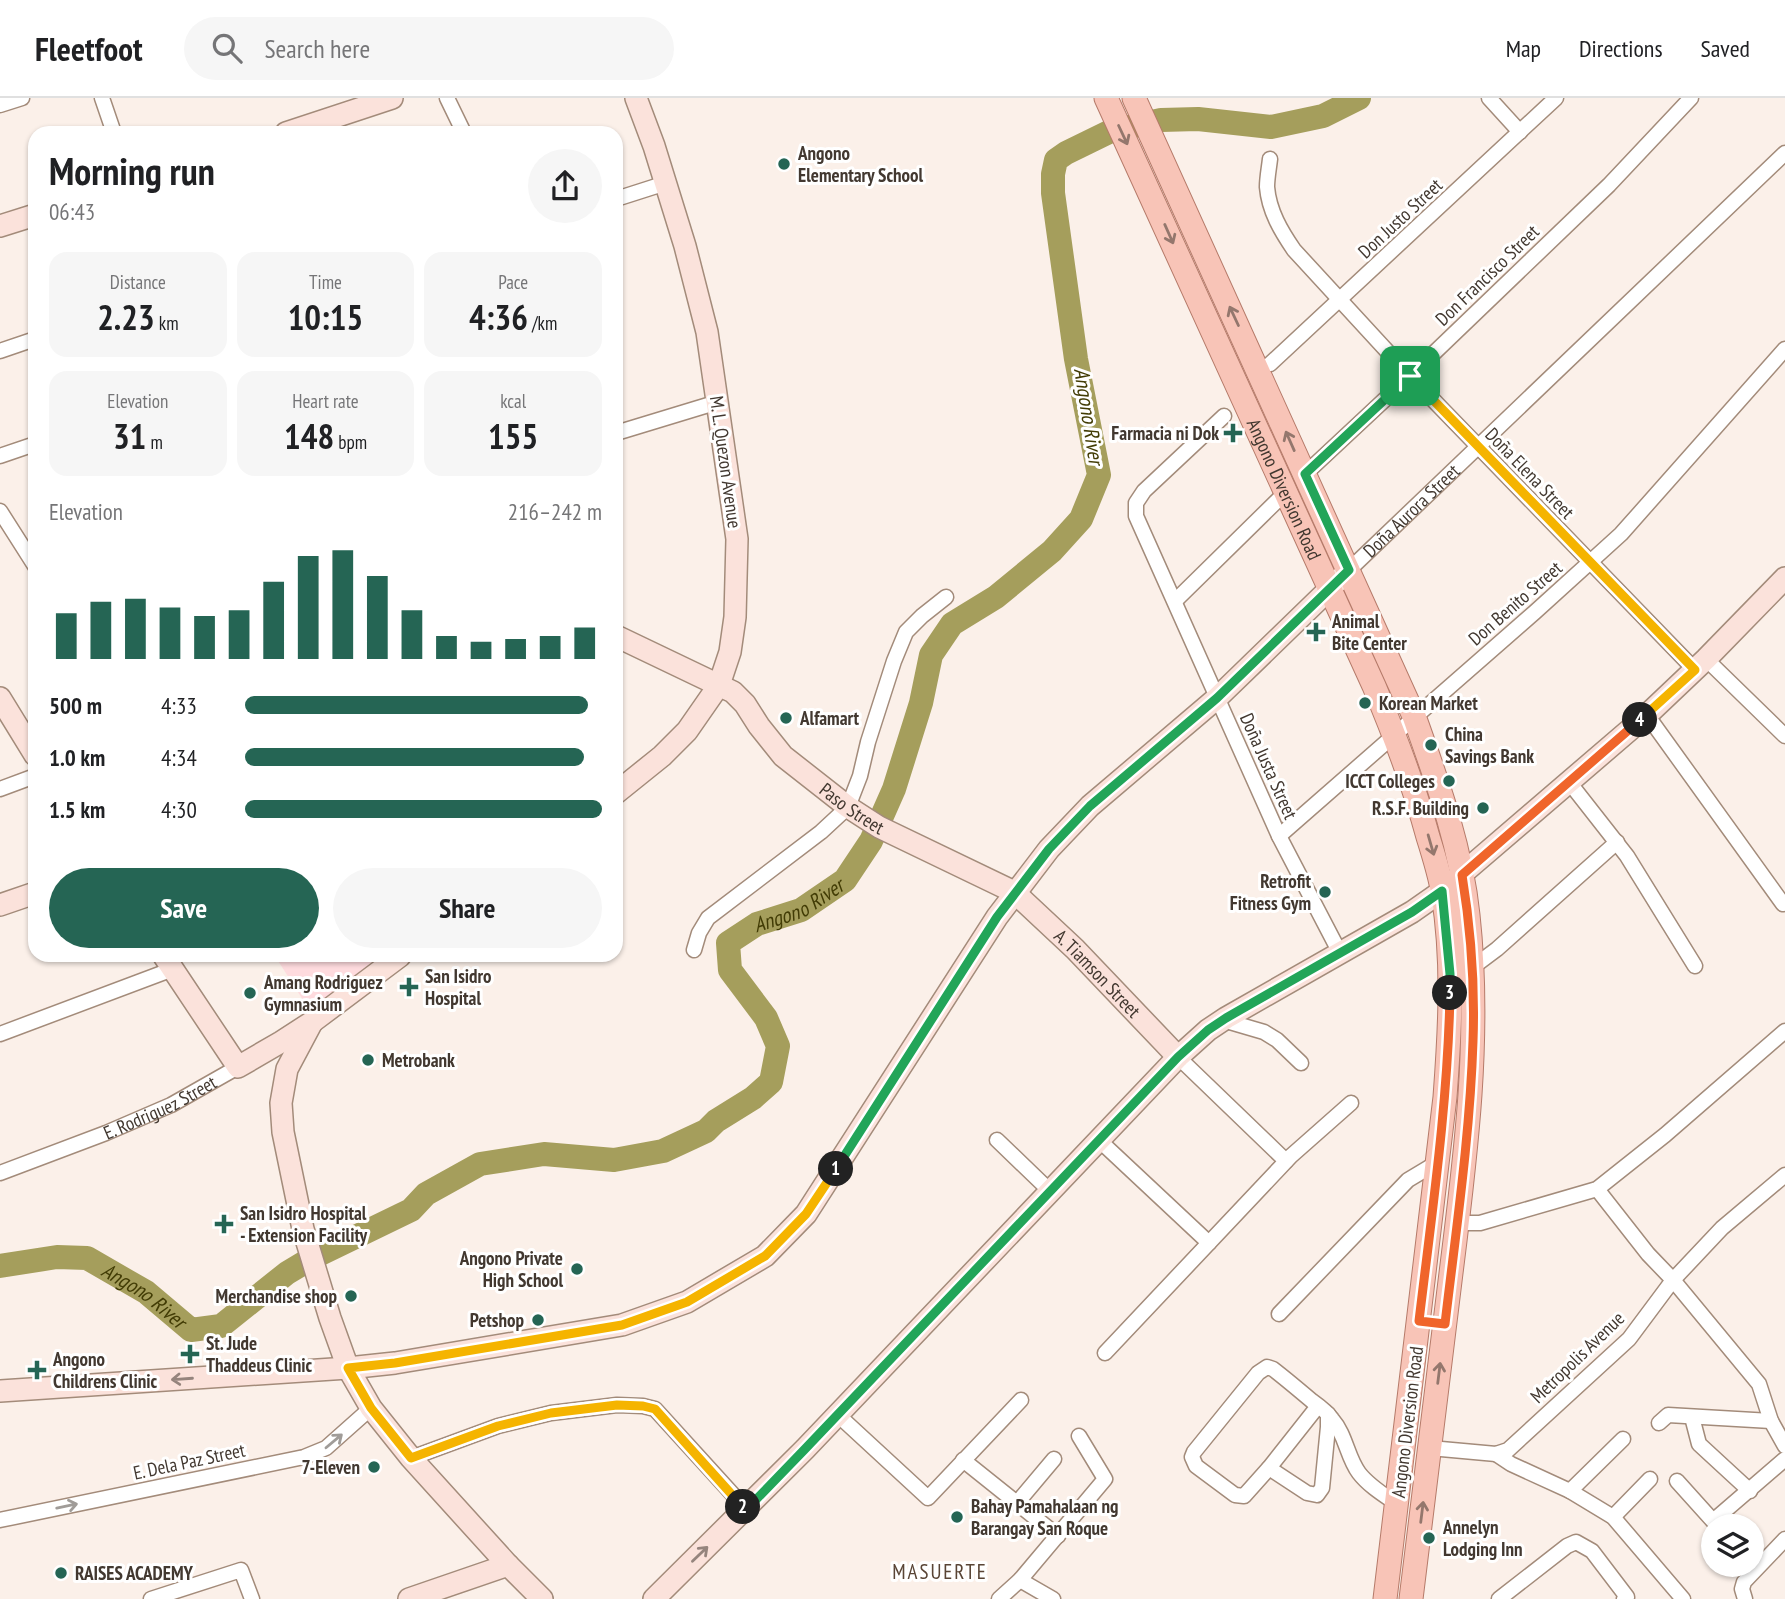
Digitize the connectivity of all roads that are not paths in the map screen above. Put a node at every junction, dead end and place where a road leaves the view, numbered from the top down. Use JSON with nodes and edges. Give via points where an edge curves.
{"nodes":[{"id":1,"x":22,"y":98,"type":"edge"},
{"id":2,"x":102,"y":98,"type":"edge"},
{"id":3,"x":392,"y":98,"type":"edge"},
{"id":4,"x":447,"y":98,"type":"edge"},
{"id":5,"x":636,"y":98,"type":"edge"},
{"id":6,"x":1106,"y":98,"type":"edge"},
{"id":7,"x":1134,"y":98,"type":"edge"},
{"id":8,"x":1489,"y":98,"type":"edge"},
{"id":9,"x":1556,"y":98,"type":"edge"},
{"id":10,"x":1690,"y":98,"type":"edge"},
{"id":11,"x":0,"y":105,"type":"edge"},
{"id":12,"x":112,"y":126,"type":"edge"},
{"id":13,"x":307,"y":126,"type":"edge"},
{"id":14,"x":461,"y":126,"type":"edge"},
{"id":15,"x":1520,"y":131,"type":"junction"},
{"id":16,"x":1785,"y":153,"type":"edge"},
{"id":17,"x":1270,"y":159,"type":"dead end"},
{"id":18,"x":665,"y":179,"type":"junction"},
{"id":19,"x":623,"y":190,"type":"edge"},
{"id":20,"x":623,"y":196,"type":"edge"},
{"id":21,"x":28,"y":217,"type":"edge"},
{"id":22,"x":0,"y":226,"type":"edge"},
{"id":23,"x":1340,"y":300,"type":"junction"},
{"id":24,"x":28,"y":341,"type":"edge"},
{"id":25,"x":1785,"y":349,"type":"edge"},
{"id":26,"x":0,"y":351,"type":"edge"},
{"id":27,"x":1270,"y":364,"type":"dead end"},
{"id":28,"x":1410,"y":376,"type":"junction"},
{"id":29,"x":718,"y":402,"type":"junction"},
{"id":30,"x":1224,"y":416,"type":"dead end"},
{"id":31,"x":623,"y":431,"type":"edge"},
{"id":32,"x":28,"y":446,"type":"edge"},
{"id":33,"x":1478,"y":447,"type":"junction"},
{"id":34,"x":0,"y":456,"type":"edge"},
{"id":35,"x":1305,"y":474,"type":"junction"},
{"id":36,"x":1286,"y":492,"type":"junction"},
{"id":37,"x":0,"y":511,"type":"edge"},
{"id":38,"x":28,"y":555,"type":"edge"},
{"id":39,"x":1590,"y":563,"type":"junction"},
{"id":40,"x":1349,"y":570,"type":"junction"},
{"id":41,"x":1785,"y":578,"type":"edge"},
{"id":42,"x":1330,"y":587,"type":"junction"},
{"id":43,"x":946,"y":597,"type":"dead end"},
{"id":44,"x":1175,"y":601,"type":"junction"},
{"id":45,"x":623,"y":639,"type":"edge"},
{"id":46,"x":1700,"y":664,"type":"junction"},
{"id":47,"x":719,"y":685,"type":"junction"},
{"id":48,"x":0,"y":698,"type":"edge"},
{"id":49,"x":1217,"y":698,"type":"junction"},
{"id":50,"x":1647,"y":715,"type":"junction"},
{"id":51,"x":1414,"y":716,"type":"junction"},
{"id":52,"x":1394,"y":734,"type":"junction"},
{"id":53,"x":1785,"y":736,"type":"edge"},
{"id":54,"x":28,"y":744,"type":"edge"},
{"id":55,"x":28,"y":779,"type":"edge"},
{"id":56,"x":1569,"y":782,"type":"junction"},
{"id":57,"x":623,"y":787,"type":"edge"},
{"id":58,"x":0,"y":789,"type":"edge"},
{"id":59,"x":852,"y":809,"type":"junction"},
{"id":60,"x":1279,"y":836,"type":"junction"},
{"id":61,"x":1617,"y":842,"type":"junction"},
{"id":62,"x":1462,"y":875,"type":"junction"},
{"id":63,"x":1442,"y":891,"type":"junction"},
{"id":64,"x":1014,"y":892,"type":"junction"},
{"id":65,"x":28,"y":895,"type":"edge"},
{"id":66,"x":1783,"y":904,"type":"dead end"},
{"id":67,"x":0,"y":905,"type":"edge"},
{"id":68,"x":694,"y":950,"type":"dead end"},
{"id":69,"x":1340,"y":953,"type":"junction"},
{"id":70,"x":169,"y":962,"type":"edge"},
{"id":71,"x":392,"y":962,"type":"edge"},
{"id":72,"x":1695,"y":966,"type":"dead end"},
{"id":73,"x":1473,"y":967,"type":"junction"},
{"id":74,"x":1223,"y":1020,"type":"junction"},
{"id":75,"x":312,"y":1022,"type":"junction"},
{"id":76,"x":1785,"y":1031,"type":"edge"},
{"id":77,"x":0,"y":1034,"type":"edge"},
{"id":78,"x":1178,"y":1057,"type":"junction"},
{"id":79,"x":1301,"y":1063,"type":"dead end"},
{"id":80,"x":238,"y":1067,"type":"junction"},
{"id":81,"x":1351,"y":1103,"type":"dead end"},
{"id":82,"x":997,"y":1140,"type":"dead end"},
{"id":83,"x":1100,"y":1140,"type":"junction"},
{"id":84,"x":1286,"y":1161,"type":"junction"},
{"id":85,"x":1438,"y":1162,"type":"junction"},
{"id":86,"x":0,"y":1173,"type":"edge"},
{"id":87,"x":1785,"y":1175,"type":"edge"},
{"id":88,"x":1597,"y":1189,"type":"junction"},
{"id":89,"x":1051,"y":1192,"type":"junction"},
{"id":90,"x":1457,"y":1223,"type":"junction"},
{"id":91,"x":1209,"y":1243,"type":"junction"},
{"id":92,"x":1673,"y":1280,"type":"junction"},
{"id":93,"x":1279,"y":1314,"type":"dead end"},
{"id":94,"x":1419,"y":1321,"type":"junction"},
{"id":95,"x":1445,"y":1324,"type":"junction"},
{"id":96,"x":1105,"y":1353,"type":"dead end"},
{"id":97,"x":348,"y":1368,"type":"junction"},
{"id":98,"x":0,"y":1391,"type":"edge"},
{"id":99,"x":1021,"y":1400,"type":"dead end"},
{"id":100,"x":371,"y":1408,"type":"junction"},
{"id":101,"x":1323,"y":1410,"type":"junction"},
{"id":102,"x":838,"y":1415,"type":"junction"},
{"id":103,"x":1692,"y":1417,"type":"junction"},
{"id":104,"x":1771,"y":1421,"type":"junction"},
{"id":105,"x":1659,"y":1423,"type":"dead end"},
{"id":106,"x":1079,"y":1436,"type":"dead end"},
{"id":107,"x":1623,"y":1439,"type":"dead end"},
{"id":108,"x":1785,"y":1446,"type":"edge"},
{"id":109,"x":1430,"y":1448,"type":"junction"},
{"id":110,"x":1496,"y":1454,"type":"junction"},
{"id":111,"x":411,"y":1458,"type":"junction"},
{"id":112,"x":1054,"y":1459,"type":"dead end"},
{"id":113,"x":1785,"y":1460,"type":"edge"},
{"id":114,"x":963,"y":1461,"type":"junction"},
{"id":115,"x":1269,"y":1468,"type":"junction"},
{"id":116,"x":1650,"y":1479,"type":"dead end"},
{"id":117,"x":1676,"y":1481,"type":"dead end"},
{"id":118,"x":1750,"y":1491,"type":"junction"},
{"id":119,"x":1570,"y":1492,"type":"junction"},
{"id":120,"x":1017,"y":1503,"type":"junction"},
{"id":121,"x":1397,"y":1504,"type":"junction"},
{"id":122,"x":746,"y":1510,"type":"junction"},
{"id":123,"x":1613,"y":1517,"type":"junction"},
{"id":124,"x":0,"y":1520,"type":"edge"},
{"id":125,"x":1058,"y":1536,"type":"junction"},
{"id":126,"x":1785,"y":1539,"type":"edge"},
{"id":127,"x":508,"y":1565,"type":"junction"},
{"id":128,"x":1388,"y":1573,"type":"junction"},
{"id":129,"x":1020,"y":1580,"type":"junction"},
{"id":130,"x":1415,"y":1592,"type":"edge"},
{"id":131,"x":152,"y":1599,"type":"edge"},
{"id":132,"x":252,"y":1599,"type":"edge"},
{"id":133,"x":410,"y":1599,"type":"edge"},
{"id":134,"x":542,"y":1599,"type":"edge"},
{"id":135,"x":654,"y":1599,"type":"edge"},
{"id":136,"x":999,"y":1599,"type":"edge"},
{"id":137,"x":1053,"y":1599,"type":"edge"},
{"id":138,"x":1385,"y":1599,"type":"edge"},
{"id":139,"x":1499,"y":1599,"type":"edge"},
{"id":140,"x":1624,"y":1599,"type":"edge"},
{"id":141,"x":1683,"y":1599,"type":"edge"},
{"id":142,"x":1745,"y":1599,"type":"edge"}],
"edges":[{"from":1,"to":11,"type":"street"},
{"from":2,"to":12,"type":"street"},
{"from":3,"to":13,"type":"street"},
{"from":4,"to":14,"type":"street"},
{"from":5,"to":18,"type":"street","name":"M. L. Quezon Avenue"},
{"from":6,"to":36,"type":"main road","name":"Angono Diversion Road","one_way":true},
{"from":35,"to":7,"type":"main road","name":"Angono Diversion Road","one_way":true},
{"from":8,"to":15,"type":"street"},
{"from":9,"to":15,"type":"street","name":"Don Justo Street"},
{"from":10,"to":28,"type":"street","name":"Don Francisco Street","via":[[1609,185]]},
{"from":15,"to":23,"type":"street","name":"Don Justo Street"},
{"from":16,"to":33,"type":"street","name":"Doña Aurora Street"},
{"from":17,"to":23,"type":"street","name":"Doña Elena Street","via":[[1267,188],[1281,232]]},
{"from":18,"to":19,"type":"street"},
{"from":18,"to":20,"type":"street"},
{"from":18,"to":29,"type":"street","name":"M. L. Quezon Avenue","via":[[707,332]]},
{"from":21,"to":22,"type":"street"},
{"from":23,"to":27,"type":"street","name":"Don Justo Street"},
{"from":23,"to":28,"type":"street","name":"Doña Elena Street"},
{"from":24,"to":26,"type":"street"},
{"from":25,"to":39,"type":"street","name":"Don Benito Street"},
{"from":28,"to":33,"type":"street","name":"Doña Elena Street"},
{"from":28,"to":35,"type":"street","name":"Don Francisco Street"},
{"from":29,"to":31,"type":"street"},
{"from":29,"to":47,"type":"street","name":"M. L. Quezon Avenue","via":[[737,539],[735,617]]},
{"from":30,"to":44,"type":"street","name":"Doña Justa Street","via":[[1136,502],[1136,516]]},
{"from":32,"to":34,"type":"street"},
{"from":33,"to":39,"type":"street","name":"Doña Elena Street"},
{"from":33,"to":40,"type":"street","name":"Doña Aurora Street"},
{"from":35,"to":40,"type":"main road","name":"Angono Diversion Road"},
{"from":36,"to":42,"type":"main road","name":"Angono Diversion Road"},
{"from":36,"to":44,"type":"street"},
{"from":37,"to":38,"type":"street"},
{"from":39,"to":46,"type":"street","name":"Doña Elena Street"},
{"from":39,"to":51,"type":"street","name":"Don Benito Street"},
{"from":40,"to":42,"type":"street","name":"Doña Aurora Street"},
{"from":40,"to":51,"type":"main road","name":"Angono Diversion Road"},
{"from":41,"to":46,"type":"street"},
{"from":42,"to":49,"type":"street","name":"Doña Aurora Street"},
{"from":42,"to":52,"type":"main road","name":"Angono Diversion Road"},
{"from":43,"to":59,"type":"street","via":[[906,632],[868,742]]},
{"from":44,"to":49,"type":"street","name":"Doña Justa Street"},
{"from":45,"to":47,"type":"street","name":"Paso Street"},
{"from":46,"to":50,"type":"street"},
{"from":46,"to":53,"type":"street","name":"Doña Elena Street"},
{"from":47,"to":57,"type":"street","name":"M. L. Quezon Avenue","via":[[687,731]]},
{"from":47,"to":59,"type":"street","name":"Paso Street","via":[[739,698],[783,756]]},
{"from":48,"to":54,"type":"street"},
{"from":49,"to":60,"type":"street","name":"Doña Justa Street"},
{"from":49,"to":64,"type":"street","name":"Doña Aurora Street","via":[[1090,806]]},
{"from":50,"to":56,"type":"street"},
{"from":50,"to":66,"type":"street"},
{"from":51,"to":52,"type":"street","name":"Don Benito Street"},
{"from":51,"to":62,"type":"main road","name":"Angono Diversion Road","via":[[1450,821]]},
{"from":52,"to":60,"type":"street","name":"Don Benito Street"},
{"from":52,"to":63,"type":"main road","name":"Angono Diversion Road","one_way":true},
{"from":55,"to":58,"type":"street"},
{"from":56,"to":61,"type":"street"},
{"from":56,"to":62,"type":"street"},
{"from":59,"to":64,"type":"street","name":"Paso Street","via":[[879,827]]},
{"from":59,"to":68,"type":"street","via":[[708,918]]},
{"from":60,"to":69,"type":"street","name":"Doña Justa Street"},
{"from":61,"to":72,"type":"street"},
{"from":61,"to":73,"type":"street"},
{"from":62,"to":63,"type":"street"},
{"from":62,"to":73,"type":"main road","name":"Angono Diversion Road"},
{"from":63,"to":69,"type":"street"},
{"from":63,"to":85,"type":"main road","name":"Angono Diversion Road","via":[[1450,1022]]},
{"from":64,"to":78,"type":"street","name":"A. Tiamson Street"},
{"from":64,"to":97,"type":"street","name":"Doña Aurora Street","via":[[806,1214],[765,1256],[687,1302],[622,1325]]},
{"from":65,"to":67,"type":"street"},
{"from":69,"to":74,"type":"street"},
{"from":70,"to":77,"type":"street"},
{"from":70,"to":80,"type":"street"},
{"from":71,"to":75,"type":"street"},
{"from":73,"to":90,"type":"main road","name":"Angono Diversion Road","via":[[1474,1040]]},
{"from":74,"to":78,"type":"street"},
{"from":74,"to":79,"type":"street","via":[[1264,1031]]},
{"from":75,"to":80,"type":"street","name":"E. Rodriguez Street"},
{"from":75,"to":97,"type":"street","via":[[287,1069],[281,1103],[283,1132],[303,1229]]},
{"from":76,"to":88,"type":"street"},
{"from":78,"to":83,"type":"street"},
{"from":78,"to":84,"type":"street"},
{"from":80,"to":86,"type":"street","name":"E. Rodriguez Street","via":[[161,1109]]},
{"from":81,"to":84,"type":"street"},
{"from":82,"to":89,"type":"street"},
{"from":83,"to":89,"type":"street"},
{"from":83,"to":91,"type":"street"},
{"from":84,"to":91,"type":"street"},
{"from":85,"to":93,"type":"street","via":[[1408,1180]]},
{"from":85,"to":94,"type":"main road","name":"Angono Diversion Road"},
{"from":87,"to":92,"type":"street","name":"Metropolis Avenue","via":[[1722,1228]]},
{"from":88,"to":90,"type":"street","via":[[1480,1223]]},
{"from":88,"to":92,"type":"street"},
{"from":89,"to":102,"type":"street"},
{"from":90,"to":95,"type":"main road","name":"Angono Diversion Road"},
{"from":91,"to":96,"type":"street"},
{"from":92,"to":104,"type":"street","via":[[1759,1384]]},
{"from":92,"to":110,"type":"street","name":"Metropolis Avenue","via":[[1629,1339],[1507,1450]]},
{"from":94,"to":95,"type":"main road"},
{"from":94,"to":121,"type":"main road","name":"Angono Diversion Road"},
{"from":109,"to":95,"type":"main road","name":"Angono Diversion Road","one_way":true},
{"from":97,"to":98,"type":"street","name":"Doña Aurora Street","one_way":true},
{"from":97,"to":100,"type":"street"},
{"from":99,"to":114,"type":"street"},
{"from":100,"to":111,"type":"street"},
{"from":124,"to":100,"type":"street","name":"E. Dela Paz Street","one_way":true,"via":[[304,1457],[326,1448]]},
{"from":101,"to":115,"type":"street"},
{"from":101,"to":115,"type":"street","via":[[1328,1427],[1322,1488],[1317,1495]]},
{"from":101,"to":115,"type":"street","via":[[1273,1369],[1263,1368],[1192,1458],[1196,1466],[1240,1497]]},
{"from":101,"to":121,"type":"street","via":[[1339,1429],[1359,1474]]},
{"from":102,"to":114,"type":"street","via":[[928,1498]]},
{"from":102,"to":122,"type":"street"},
{"from":103,"to":104,"type":"street"},
{"from":103,"to":105,"type":"street","via":[[1668,1415]]},
{"from":103,"to":118,"type":"street","via":[[1699,1444]]},
{"from":104,"to":108,"type":"street"},
{"from":106,"to":125,"type":"street","via":[[1105,1479]]},
{"from":107,"to":119,"type":"street"},
{"from":109,"to":110,"type":"street"},
{"from":130,"to":109,"type":"main road","name":"Angono Diversion Road","one_way":true},
{"from":110,"to":119,"type":"street"},
{"from":111,"to":122,"type":"street","via":[[498,1426],[551,1413],[643,1406],[655,1409]]},
{"from":111,"to":127,"type":"street"},
{"from":112,"to":120,"type":"street"},
{"from":113,"to":118,"type":"street"},
{"from":114,"to":120,"type":"street"},
{"from":116,"to":123,"type":"street"},
{"from":117,"to":118,"type":"street","via":[[1713,1521]]},
{"from":119,"to":123,"type":"street"},
{"from":120,"to":125,"type":"street"},
{"from":121,"to":128,"type":"main road","name":"Angono Diversion Road"},
{"from":135,"to":122,"type":"street","one_way":true},
{"from":123,"to":141,"type":"street"},
{"from":125,"to":129,"type":"street"},
{"from":126,"to":142,"type":"street","via":[[1744,1582]]},
{"from":127,"to":133,"type":"street"},
{"from":127,"to":134,"type":"street"},
{"from":128,"to":130,"type":"main road"},
{"from":128,"to":138,"type":"main road","name":"Angono Diversion Road"},
{"from":129,"to":136,"type":"street"},
{"from":129,"to":137,"type":"street"},
{"from":131,"to":132,"type":"street","via":[[241,1570]]},
{"from":139,"to":140,"type":"street","via":[[1576,1542],[1592,1551],[1627,1597]]}]}
